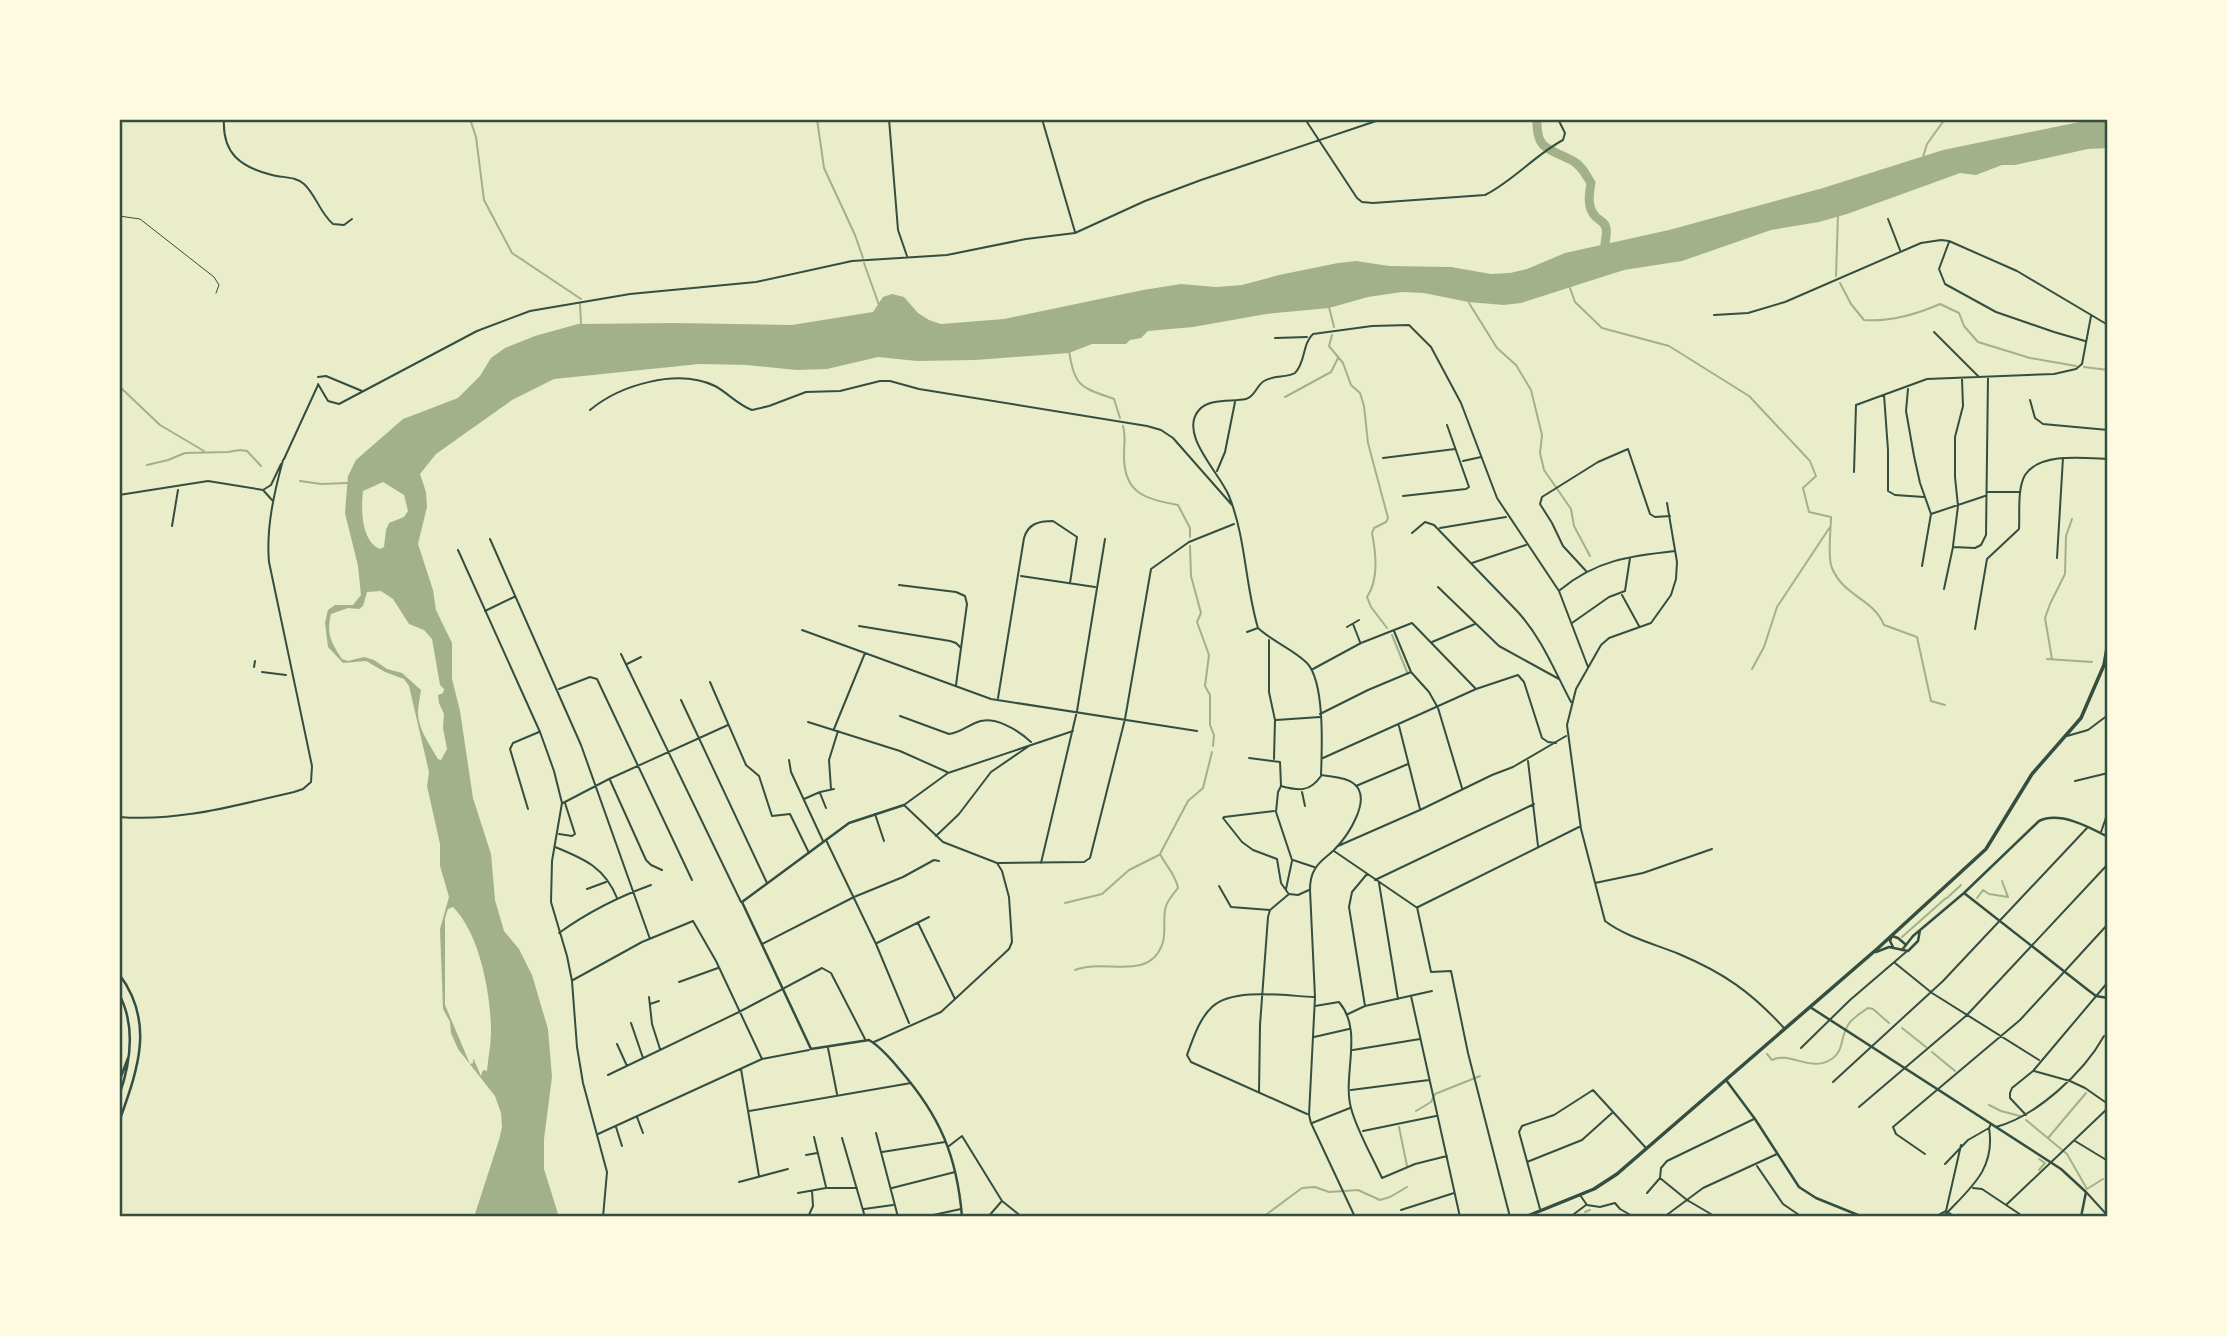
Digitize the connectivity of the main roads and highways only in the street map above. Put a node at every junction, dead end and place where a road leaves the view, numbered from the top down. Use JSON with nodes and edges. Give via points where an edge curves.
{"nodes":[{"id":1,"x":2108,"y":642,"type":"edge"},
{"id":2,"x":2107,"y":651,"type":"edge"},
{"id":3,"x":1525,"y":1217,"type":"edge"}],
"edges":[{"from":1,"to":2,"type":"main road"},
{"from":2,"to":3,"type":"main road","via":[[2084,712],[2032,774],[1986,849],[1611,1178]]}]}
